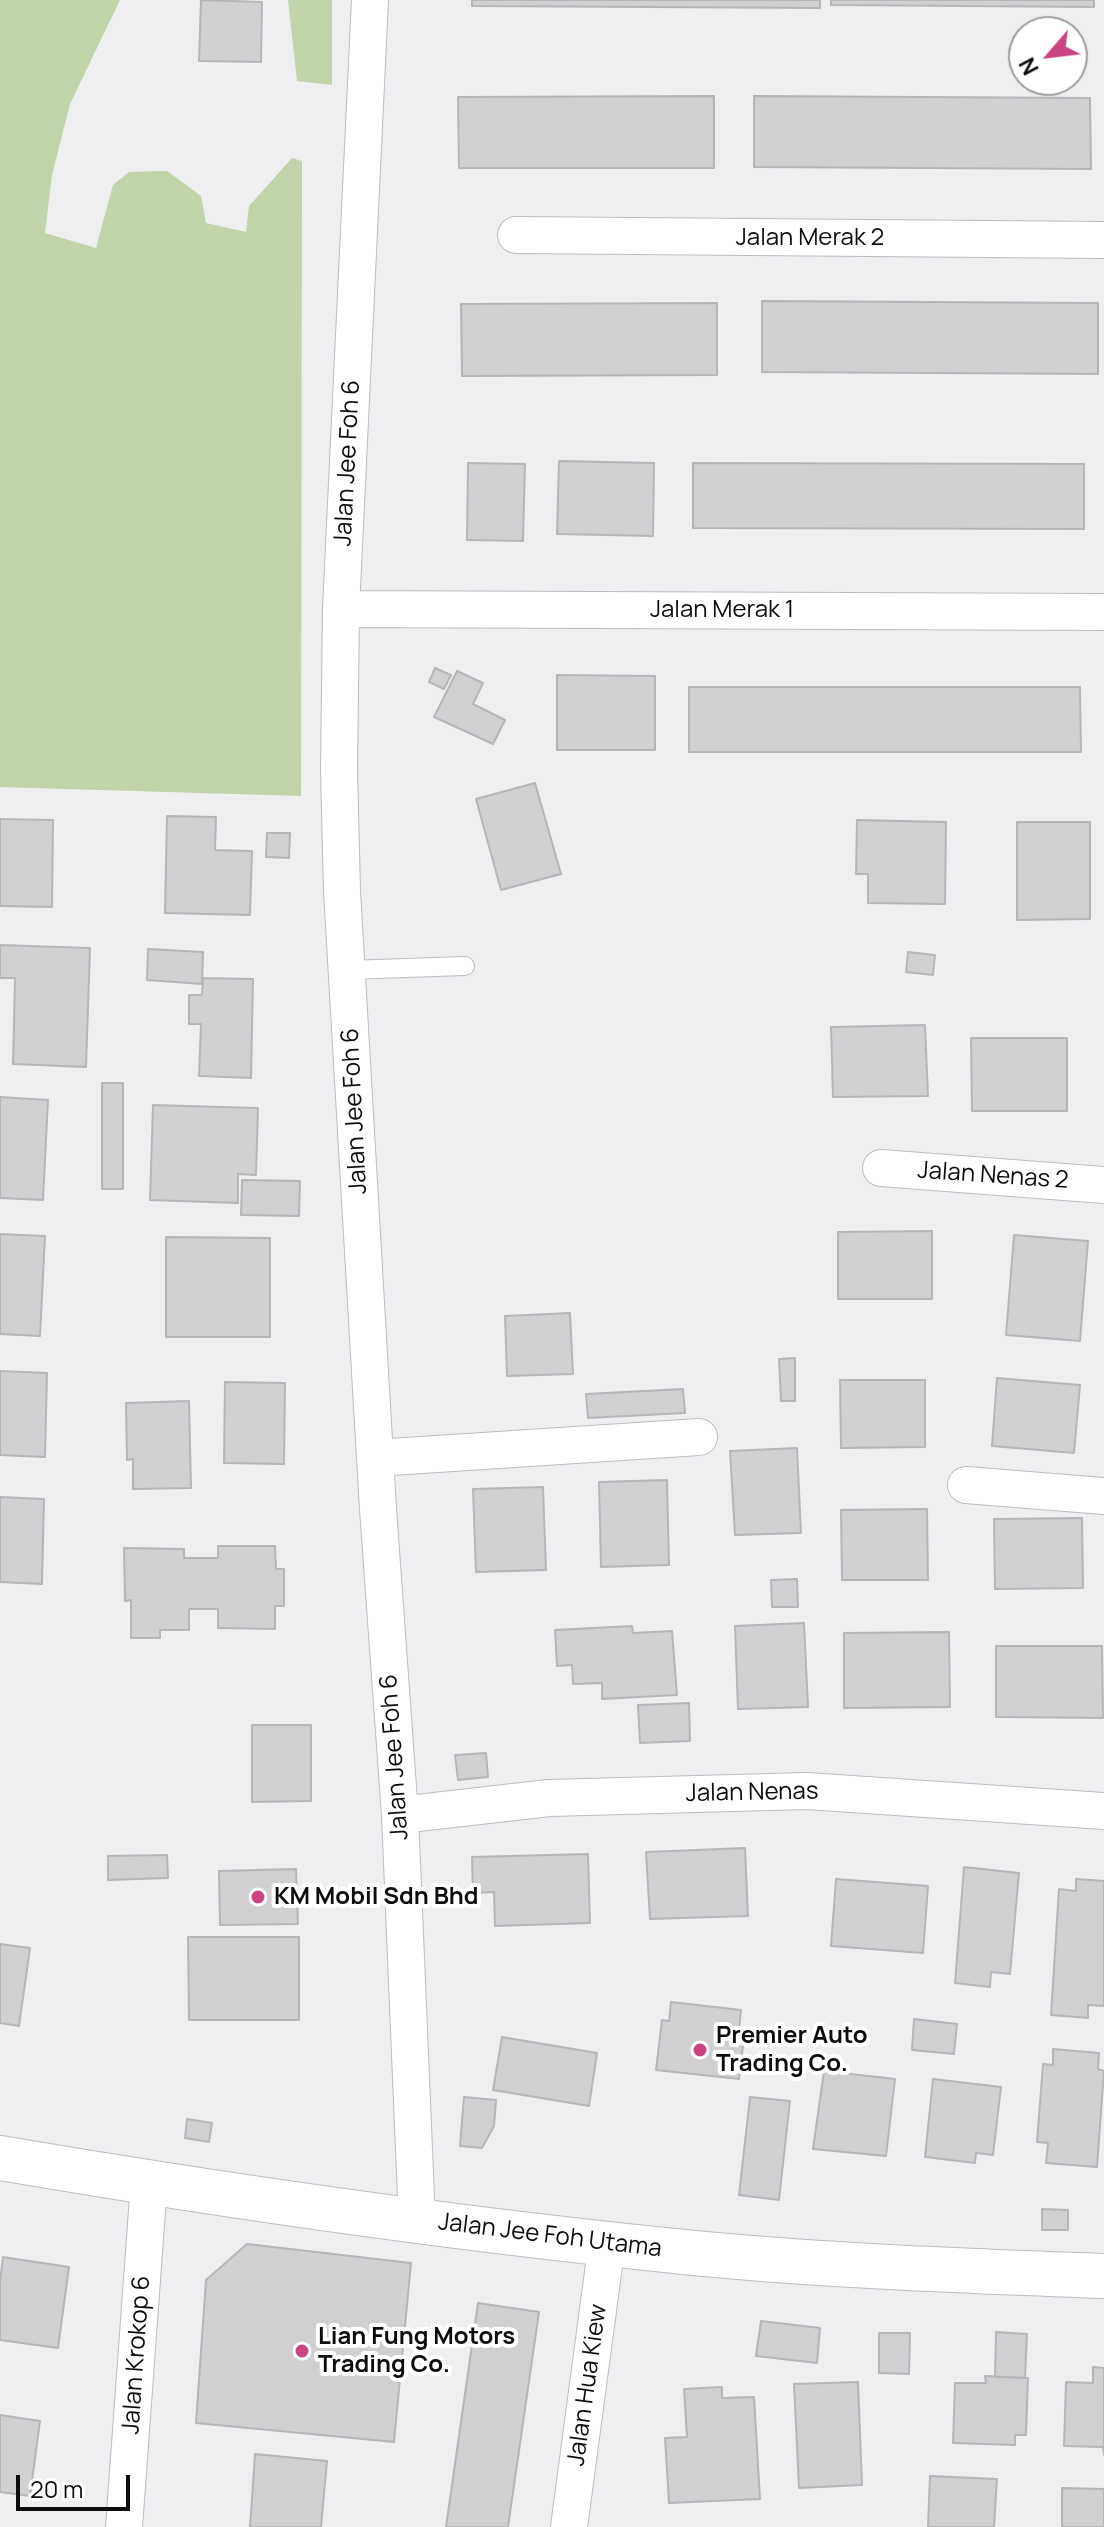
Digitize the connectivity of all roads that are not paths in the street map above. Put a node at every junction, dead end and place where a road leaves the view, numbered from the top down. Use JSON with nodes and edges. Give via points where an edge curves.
{"nodes":[{"id":1,"x":370,"y":0,"type":"edge"},
{"id":2,"x":516,"y":235,"type":"dead end"},
{"id":3,"x":1104,"y":240,"type":"edge"},
{"id":4,"x":341,"y":609,"type":"junction"},
{"id":5,"x":1104,"y":612,"type":"edge"},
{"id":6,"x":465,"y":966,"type":"dead end"},
{"id":7,"x":347,"y":970,"type":"junction"},
{"id":8,"x":881,"y":1168,"type":"dead end"},
{"id":9,"x":1104,"y":1185,"type":"edge"},
{"id":10,"x":699,"y":1437,"type":"dead end"},
{"id":11,"x":375,"y":1458,"type":"junction"},
{"id":12,"x":966,"y":1485,"type":"dead end"},
{"id":13,"x":1104,"y":1496,"type":"edge"},
{"id":14,"x":1104,"y":1811,"type":"edge"},
{"id":15,"x":400,"y":1815,"type":"junction"},
{"id":16,"x":0,"y":2158,"type":"edge"},
{"id":17,"x":149,"y":2183,"type":"junction"},
{"id":18,"x":417,"y":2221,"type":"junction"},
{"id":19,"x":607,"y":2243,"type":"junction"},
{"id":20,"x":1104,"y":2276,"type":"edge"},
{"id":21,"x":124,"y":2527,"type":"edge"},
{"id":22,"x":569,"y":2527,"type":"edge"}],
"edges":[{"from":1,"to":4,"type":"street","name":"Jalan Jee Foh 6"},
{"from":2,"to":3,"type":"street","name":"Jalan Merak 2"},
{"from":4,"to":5,"type":"street","name":"Jalan Merak 1"},
{"from":4,"to":7,"type":"street","name":"Jalan Jee Foh 6","via":[[339,769]]},
{"from":6,"to":7,"type":"lane"},
{"from":7,"to":11,"type":"street","name":"Jalan Jee Foh 6"},
{"from":8,"to":9,"type":"street","name":"Jalan Nenas 2"},
{"from":10,"to":11,"type":"street"},
{"from":11,"to":15,"type":"street","name":"Jalan Jee Foh 6"},
{"from":12,"to":13,"type":"street"},
{"from":14,"to":15,"type":"street","name":"Jalan Nenas","via":[[807,1791],[549,1798]]},
{"from":15,"to":18,"type":"street","name":"Jalan Jee Foh 6"},
{"from":16,"to":17,"type":"street","name":"Jalan Jee Foh Utama"},
{"from":17,"to":18,"type":"street","name":"Jalan Jee Foh Utama"},
{"from":17,"to":21,"type":"street","name":"Jalan Krokop 6"},
{"from":18,"to":19,"type":"street","name":"Jalan Jee Foh Utama"},
{"from":19,"to":20,"type":"street","name":"Jalan Jee Foh Utama","via":[[908,2268]]},
{"from":19,"to":22,"type":"street","name":"Jalan Hua Kiew"}]}
